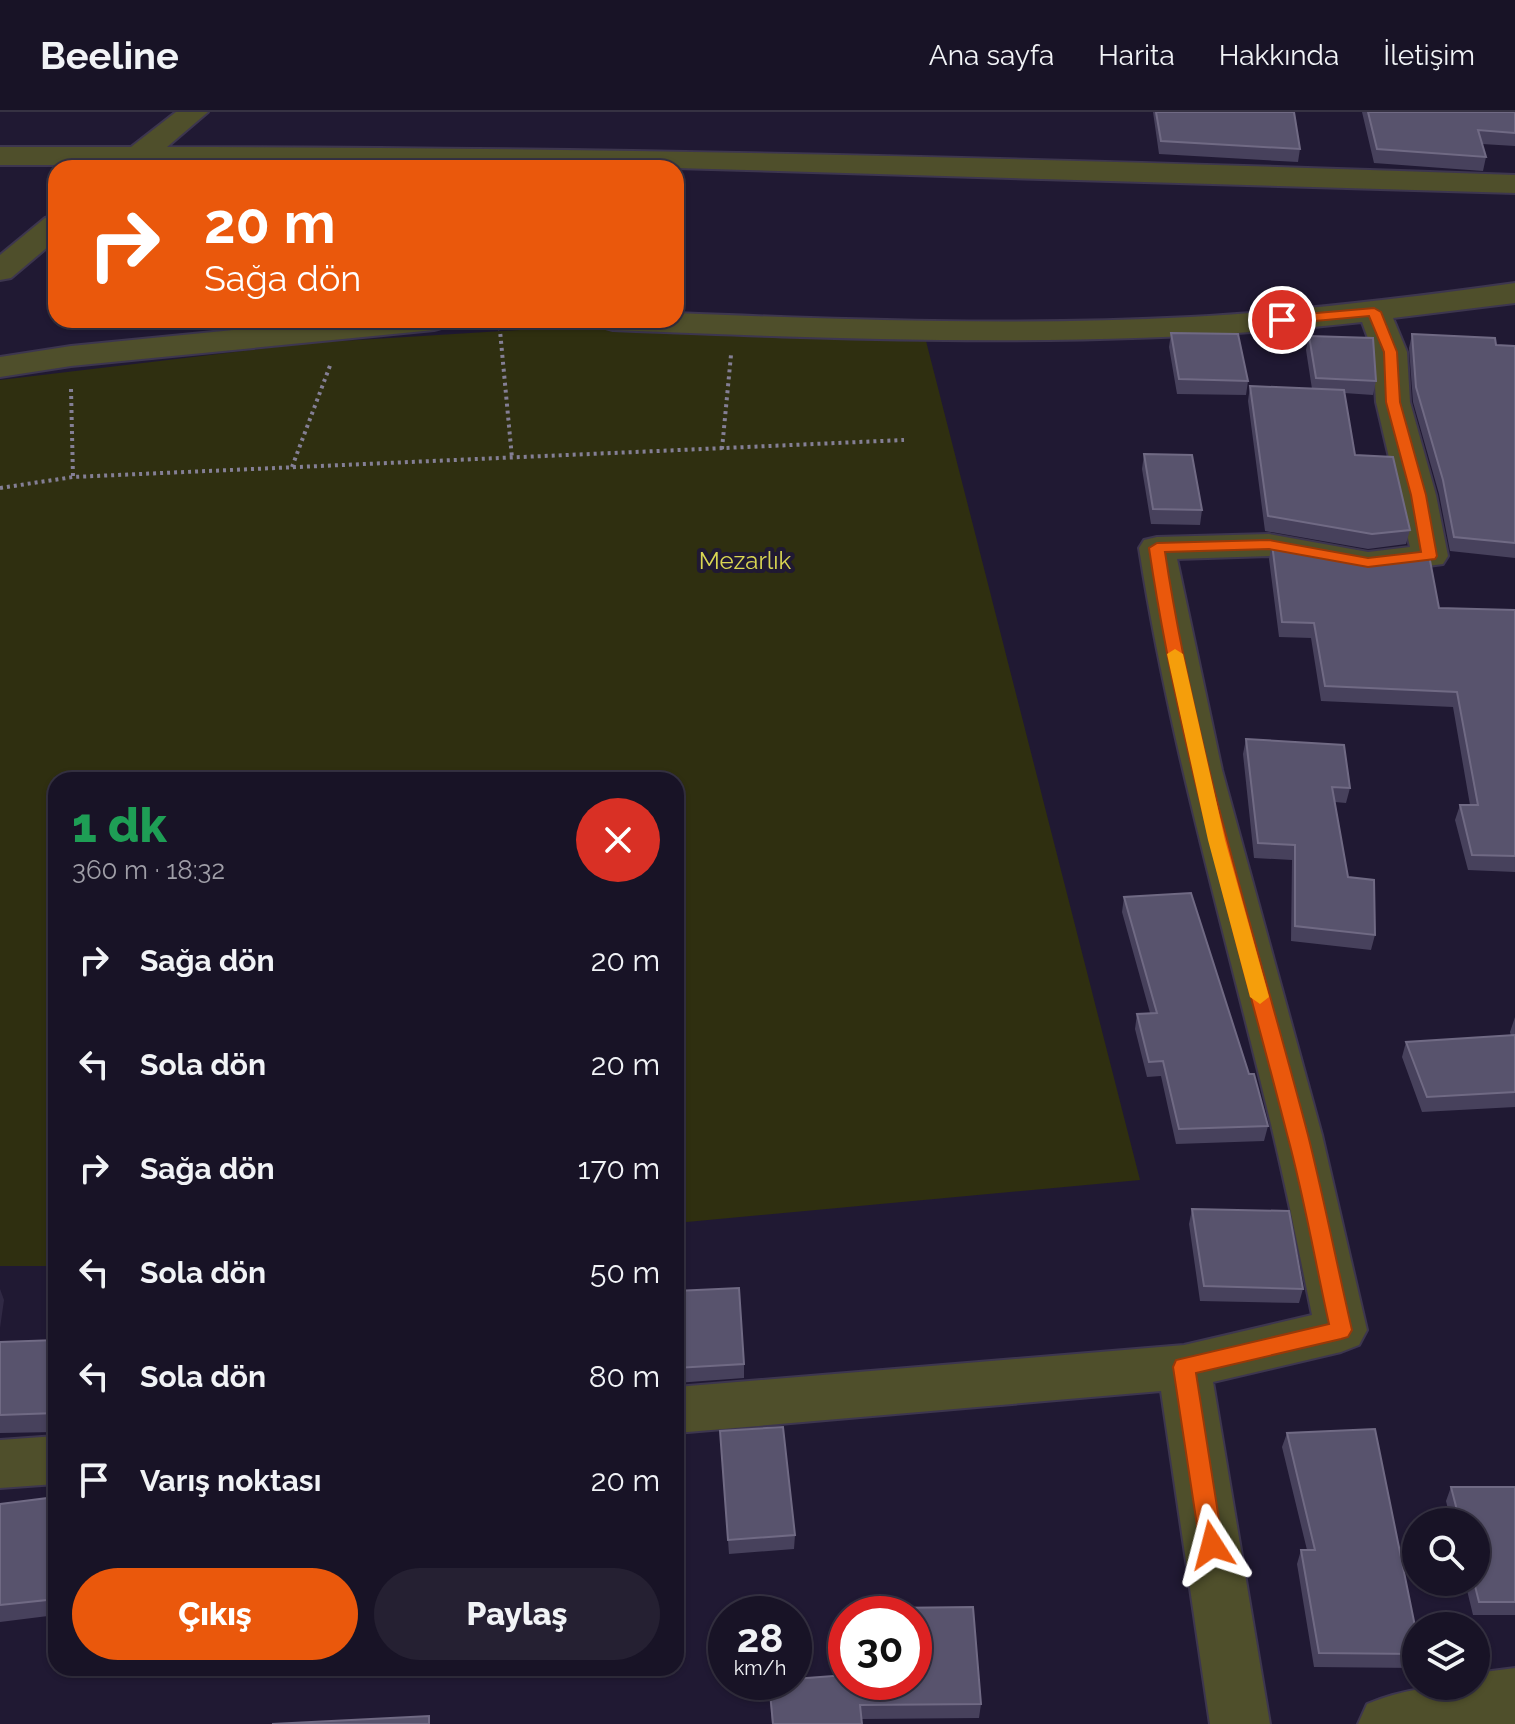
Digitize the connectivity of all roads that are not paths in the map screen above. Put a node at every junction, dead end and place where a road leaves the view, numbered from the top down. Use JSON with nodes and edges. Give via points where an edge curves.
{"nodes":[{"id":1,"x":194,"y":112,"type":"edge"},
{"id":2,"x":0,"y":156,"type":"edge"},
{"id":3,"x":87,"y":160,"type":"edge"},
{"id":4,"x":133,"y":160,"type":"edge"},
{"id":5,"x":244,"y":160,"type":"edge"},
{"id":6,"x":1515,"y":184,"type":"edge"},
{"id":7,"x":48,"y":231,"type":"edge"},
{"id":8,"x":0,"y":271,"type":"edge"},
{"id":9,"x":1515,"y":293,"type":"edge"},
{"id":10,"x":1374,"y":312,"type":"junction"},
{"id":11,"x":684,"y":324,"type":"edge"},
{"id":12,"x":335,"y":328,"type":"edge"},
{"id":13,"x":0,"y":367,"type":"edge"},
{"id":14,"x":1184,"y":1367,"type":"junction"},
{"id":15,"x":684,"y":1409,"type":"edge"},
{"id":16,"x":48,"y":1461,"type":"edge"},
{"id":17,"x":0,"y":1464,"type":"edge"},
{"id":18,"x":1515,"y":1696,"type":"edge"},
{"id":19,"x":1240,"y":1724,"type":"edge"},
{"id":20,"x":1388,"y":1724,"type":"edge"}],
"edges":[{"from":1,"to":4,"type":"street"},
{"from":2,"to":3,"type":"street"},
{"from":5,"to":6,"type":"street","via":[[473,156],[1017,166]]},
{"from":7,"to":8,"type":"street"},
{"from":9,"to":10,"type":"street"},
{"from":10,"to":11,"type":"street","via":[[1174,327],[947,330]]},
{"from":10,"to":14,"type":"street","via":[[1390,352],[1393,402],[1430,556],[1368,563],[1269,545],[1157,548],[1168,626],[1213,825],[1298,1137],[1341,1330]]},
{"from":12,"to":13,"type":"street"},
{"from":14,"to":15,"type":"street"},
{"from":14,"to":19,"type":"street"},
{"from":16,"to":17,"type":"street"},
{"from":18,"to":20,"type":"street"}]}
